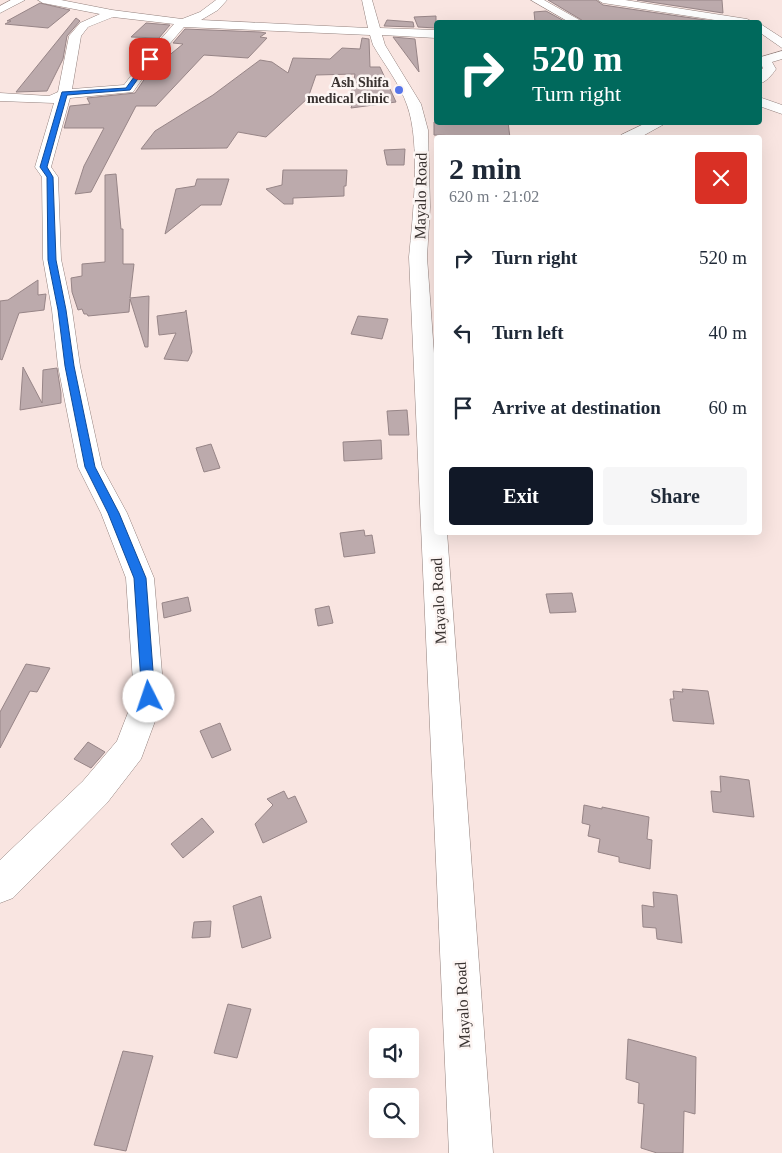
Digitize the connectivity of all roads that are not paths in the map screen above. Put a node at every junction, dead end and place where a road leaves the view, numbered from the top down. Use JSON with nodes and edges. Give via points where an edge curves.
{"nodes":[{"id":1,"x":20,"y":0,"type":"edge"},
{"id":2,"x":43,"y":0,"type":"edge"},
{"id":3,"x":222,"y":0,"type":"edge"},
{"id":4,"x":367,"y":0,"type":"edge"},
{"id":5,"x":536,"y":0,"type":"edge"},
{"id":6,"x":603,"y":0,"type":"edge"},
{"id":7,"x":706,"y":3,"type":"dead end"},
{"id":8,"x":729,"y":6,"type":"dead end"},
{"id":9,"x":0,"y":10,"type":"edge"},
{"id":10,"x":665,"y":10,"type":"junction"},
{"id":11,"x":112,"y":13,"type":"junction"},
{"id":12,"x":638,"y":18,"type":"dead end"},
{"id":13,"x":573,"y":20,"type":"edge"},
{"id":14,"x":733,"y":20,"type":"edge"},
{"id":15,"x":749,"y":20,"type":"edge"},
{"id":16,"x":182,"y":23,"type":"junction"},
{"id":17,"x":762,"y":26,"type":"edge"},
{"id":18,"x":780,"y":27,"type":"dead end"},
{"id":19,"x":762,"y":28,"type":"edge"},
{"id":20,"x":375,"y":32,"type":"junction"},
{"id":21,"x":434,"y":34,"type":"edge"},
{"id":22,"x":782,"y":44,"type":"edge"},
{"id":23,"x":782,"y":56,"type":"edge"},
{"id":24,"x":762,"y":57,"type":"edge"},
{"id":25,"x":782,"y":66,"type":"edge"},
{"id":26,"x":762,"y":77,"type":"edge"},
{"id":27,"x":64,"y":94,"type":"junction"},
{"id":28,"x":0,"y":97,"type":"edge"},
{"id":29,"x":762,"y":102,"type":"edge"},
{"id":30,"x":782,"y":110,"type":"edge"},
{"id":31,"x":654,"y":125,"type":"edge"},
{"id":32,"x":633,"y":135,"type":"edge"},
{"id":33,"x":429,"y":207,"type":"edge"},
{"id":34,"x":434,"y":527,"type":"edge"},
{"id":35,"x":434,"y":535,"type":"edge"},
{"id":36,"x":0,"y":885,"type":"edge"},
{"id":37,"x":470,"y":1153,"type":"edge"}],
"edges":[{"from":1,"to":9,"type":"street"},
{"from":2,"to":11,"type":"street"},
{"from":3,"to":16,"type":"street","via":[[196,19]]},
{"from":4,"to":20,"type":"street","name":"Mayalo Road"},
{"from":5,"to":13,"type":"street"},
{"from":6,"to":10,"type":"street"},
{"from":6,"to":12,"type":"street"},
{"from":7,"to":10,"type":"street"},
{"from":8,"to":15,"type":"street"},
{"from":10,"to":14,"type":"street"},
{"from":11,"to":16,"type":"street"},
{"from":11,"to":27,"type":"street","via":[[84,25],[75,36]]},
{"from":16,"to":20,"type":"street"},
{"from":16,"to":27,"type":"street","via":[[128,89]]},
{"from":17,"to":18,"type":"street"},
{"from":19,"to":22,"type":"street"},
{"from":20,"to":21,"type":"street"},
{"from":20,"to":33,"type":"street","name":"Mayalo Road","via":[[379,46],[414,104]]},
{"from":23,"to":24,"type":"street"},
{"from":24,"to":25,"type":"street"},
{"from":24,"to":26,"type":"street","via":[[770,69]]},
{"from":27,"to":28,"type":"street","via":[[51,100]]},
{"from":27,"to":36,"type":"street","via":[[43,167],[50,177],[52,260],[90,467],[114,513],[140,578],[149,697],[130,750],[95,792]]},
{"from":29,"to":30,"type":"street"},
{"from":31,"to":32,"type":"street"},
{"from":33,"to":34,"type":"street","name":"Mayalo Road","via":[[419,266]]},
{"from":35,"to":37,"type":"street","name":"Mayalo Road"}]}
